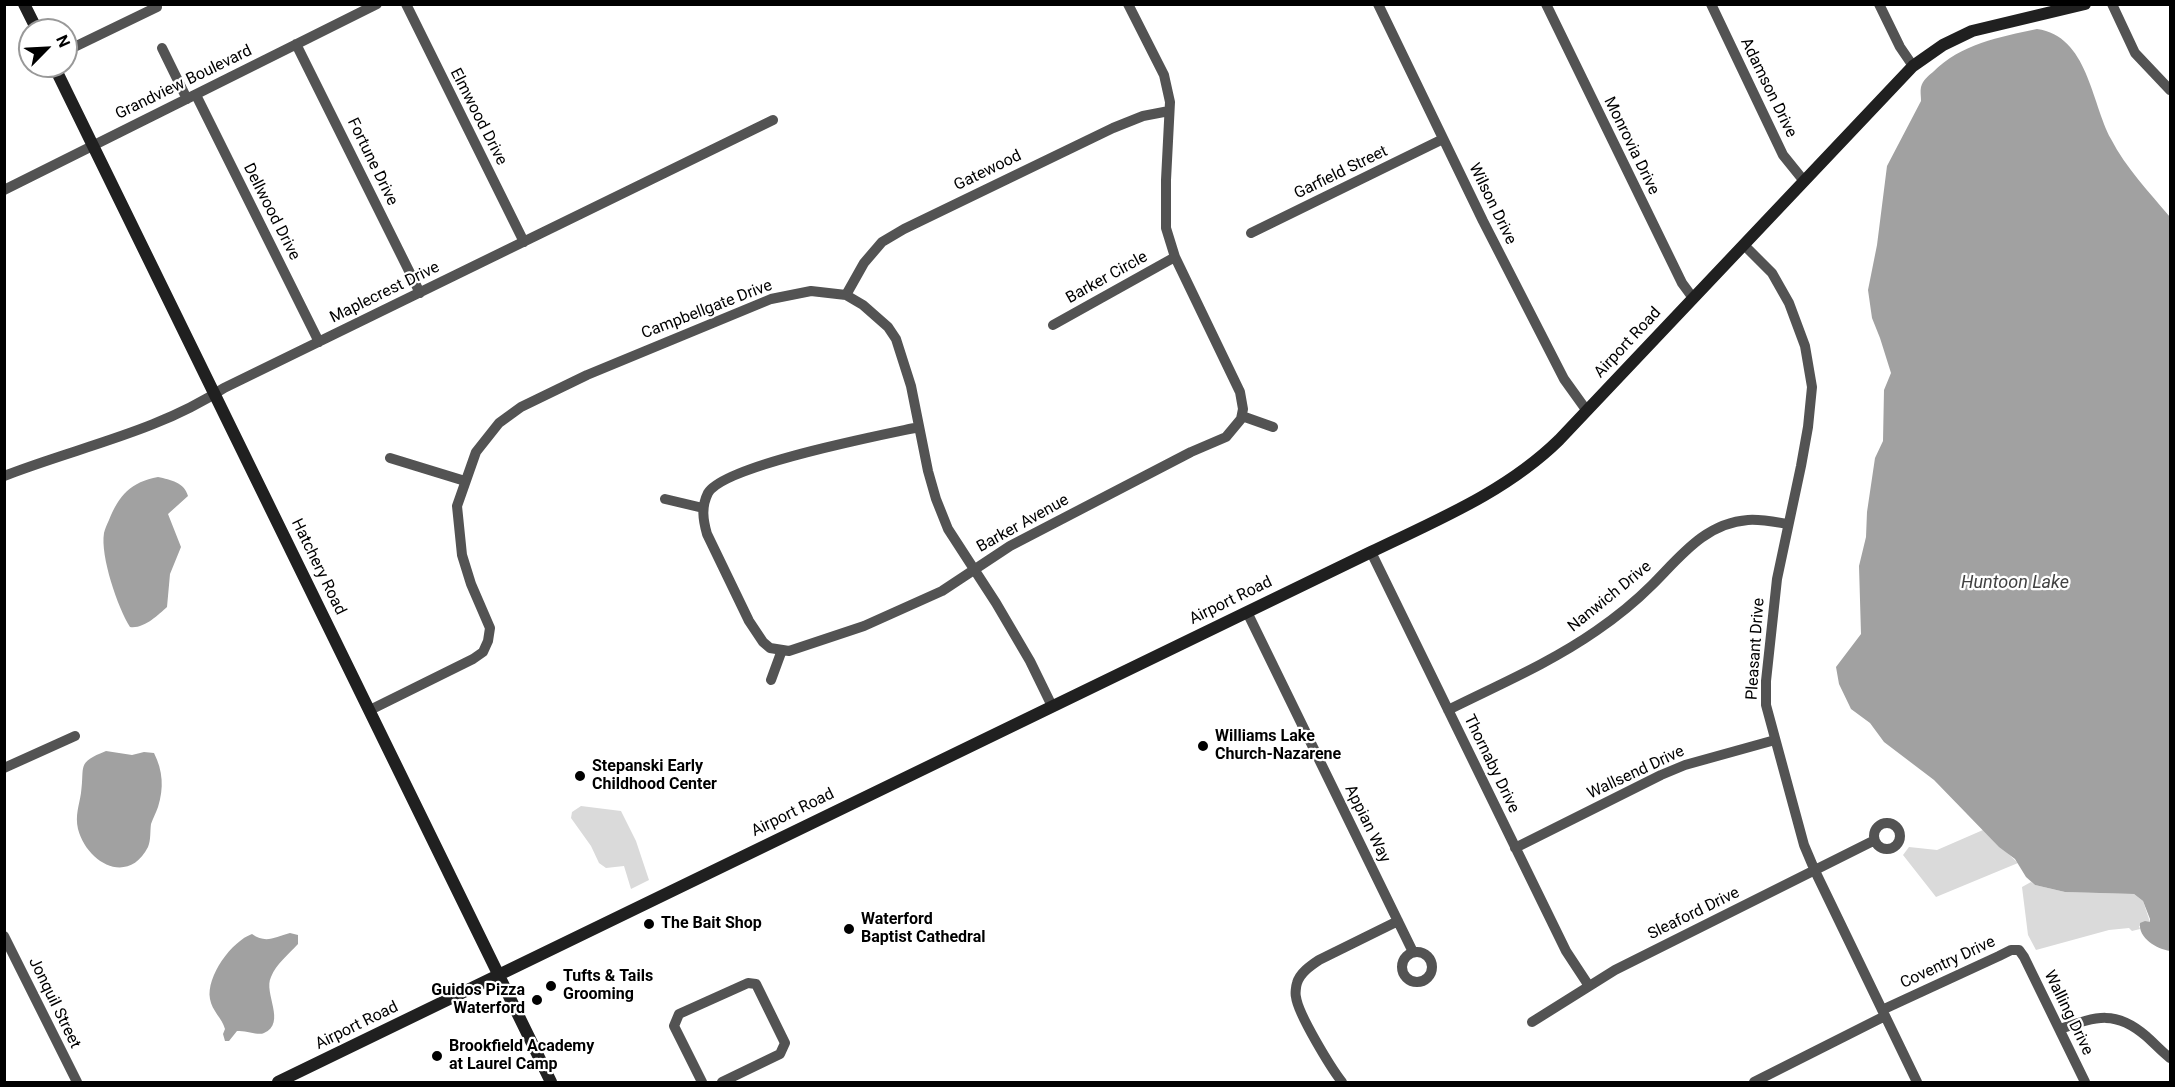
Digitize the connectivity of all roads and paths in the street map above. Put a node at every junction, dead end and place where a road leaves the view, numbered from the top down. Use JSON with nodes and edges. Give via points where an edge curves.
{"nodes":[{"id":1,"x":24,"y":4,"type":"edge"},
{"id":2,"x":377,"y":4,"type":"edge"},
{"id":3,"x":406,"y":4,"type":"edge"},
{"id":4,"x":1128,"y":4,"type":"edge"},
{"id":5,"x":1378,"y":4,"type":"edge"},
{"id":6,"x":1546,"y":4,"type":"edge"},
{"id":7,"x":1711,"y":4,"type":"edge"},
{"id":8,"x":1879,"y":4,"type":"edge"},
{"id":9,"x":2085,"y":4,"type":"edge"},
{"id":10,"x":2112,"y":4,"type":"edge"},
{"id":11,"x":157,"y":7,"type":"dead end"},
{"id":12,"x":2046,"y":9,"type":"edge"},
{"id":13,"x":31,"y":18,"type":"edge"},
{"id":14,"x":297,"y":44,"type":"junction"},
{"id":15,"x":78,"y":45,"type":"edge"},
{"id":16,"x":162,"y":48,"type":"dead end"},
{"id":17,"x":1913,"y":66,"type":"junction"},
{"id":18,"x":60,"y":78,"type":"edge"},
{"id":19,"x":2170,"y":90,"type":"edge"},
{"id":20,"x":191,"y":97,"type":"junction"},
{"id":21,"x":1169,"y":111,"type":"junction"},
{"id":22,"x":773,"y":120,"type":"dead end"},
{"id":23,"x":1443,"y":139,"type":"junction"},
{"id":24,"x":92,"y":146,"type":"junction"},
{"id":25,"x":1804,"y":181,"type":"junction"},
{"id":26,"x":4,"y":190,"type":"edge"},
{"id":27,"x":1251,"y":233,"type":"dead end"},
{"id":28,"x":524,"y":242,"type":"junction"},
{"id":29,"x":1744,"y":245,"type":"junction"},
{"id":30,"x":1175,"y":257,"type":"junction"},
{"id":31,"x":420,"y":293,"type":"junction"},
{"id":32,"x":846,"y":295,"type":"junction"},
{"id":33,"x":1693,"y":298,"type":"junction"},
{"id":34,"x":1053,"y":325,"type":"dead end"},
{"id":35,"x":319,"y":342,"type":"junction"},
{"id":36,"x":214,"y":394,"type":"junction"},
{"id":37,"x":1587,"y":411,"type":"junction"},
{"id":38,"x":1242,"y":416,"type":"junction"},
{"id":39,"x":919,"y":427,"type":"junction"},
{"id":40,"x":1273,"y":427,"type":"dead end"},
{"id":41,"x":390,"y":458,"type":"dead end"},
{"id":42,"x":4,"y":476,"type":"edge"},
{"id":43,"x":465,"y":481,"type":"junction"},
{"id":44,"x":665,"y":499,"type":"dead end"},
{"id":45,"x":703,"y":508,"type":"junction"},
{"id":46,"x":1788,"y":524,"type":"junction"},
{"id":47,"x":1371,"y":552,"type":"junction"},
{"id":48,"x":973,"y":569,"type":"junction"},
{"id":49,"x":1247,"y":612,"type":"junction"},
{"id":50,"x":782,"y":650,"type":"junction"},
{"id":51,"x":771,"y":680,"type":"dead end"},
{"id":52,"x":1052,"y":706,"type":"junction"},
{"id":53,"x":369,"y":710,"type":"junction"},
{"id":54,"x":1448,"y":710,"type":"junction"},
{"id":55,"x":75,"y":736,"type":"dead end"},
{"id":56,"x":1775,"y":740,"type":"junction"},
{"id":57,"x":4,"y":768,"type":"edge"},
{"id":58,"x":1873,"y":841,"type":"dead end"},
{"id":59,"x":1515,"y":848,"type":"junction"},
{"id":60,"x":1815,"y":871,"type":"junction"},
{"id":61,"x":1398,"y":921,"type":"junction"},
{"id":62,"x":4,"y":936,"type":"edge"},
{"id":63,"x":1413,"y":952,"type":"dead end"},
{"id":64,"x":2024,"y":957,"type":"joint"},
{"id":65,"x":498,"y":974,"type":"junction"},
{"id":66,"x":1589,"y":986,"type":"junction"},
{"id":67,"x":1883,"y":1013,"type":"junction"},
{"id":68,"x":1532,"y":1022,"type":"dead end"},
{"id":69,"x":2060,"y":1029,"type":"junction"},
{"id":70,"x":2170,"y":1058,"type":"edge"},
{"id":71,"x":77,"y":1083,"type":"edge"},
{"id":72,"x":278,"y":1083,"type":"edge"},
{"id":73,"x":551,"y":1083,"type":"edge"},
{"id":74,"x":702,"y":1083,"type":"edge"},
{"id":75,"x":722,"y":1083,"type":"edge"},
{"id":76,"x":1342,"y":1083,"type":"edge"},
{"id":77,"x":1754,"y":1083,"type":"edge"},
{"id":78,"x":1917,"y":1083,"type":"edge"},
{"id":79,"x":2085,"y":1083,"type":"edge"}],
"edges":[{"from":1,"to":13,"type":"street"},
{"from":2,"to":14,"type":"street","name":"Grandview Boulevard"},
{"from":3,"to":28,"type":"street","name":"Elmwood Drive"},
{"from":4,"to":21,"type":"street","via":[[1164,75]]},
{"from":5,"to":23,"type":"street","name":"Wilson Drive"},
{"from":6,"to":33,"type":"street","name":"Monrovia Drive"},
{"from":7,"to":25,"type":"street","name":"Adamson Drive","via":[[1783,155]]},
{"from":8,"to":17,"type":"street"},
{"from":9,"to":12,"type":"street","name":"Airport Road"},
{"from":10,"to":19,"type":"street","via":[[2135,53]]},
{"from":11,"to":15,"type":"street"},
{"from":12,"to":17,"type":"street","name":"Airport Road","via":[[1965,34]]},
{"from":14,"to":20,"type":"street","name":"Grandview Boulevard"},
{"from":14,"to":31,"type":"street","name":"Fortune Drive"},
{"from":16,"to":20,"type":"street","name":"Dellwood Drive"},
{"from":17,"to":25,"type":"street","name":"Airport Road"},
{"from":18,"to":24,"type":"street","name":"Hatchery Road"},
{"from":20,"to":24,"type":"street","name":"Grandview Boulevard"},
{"from":20,"to":35,"type":"street","name":"Dellwood Drive"},
{"from":21,"to":30,"type":"street","via":[[1166,228]]},
{"from":21,"to":32,"type":"street","name":"Gatewood","via":[[1113,128],[904,229],[882,242],[864,263]]},
{"from":22,"to":28,"type":"street","name":"Maplecrest Drive"},
{"from":23,"to":27,"type":"street","name":"Garfield Street"},
{"from":23,"to":37,"type":"street","name":"Wilson Drive","via":[[1564,379]]},
{"from":24,"to":26,"type":"street","name":"Grandview Boulevard"},
{"from":24,"to":36,"type":"street","name":"Hatchery Road"},
{"from":25,"to":29,"type":"street","name":"Airport Road"},
{"from":28,"to":31,"type":"street","name":"Maplecrest Drive"},
{"from":29,"to":33,"type":"street","name":"Airport Road"},
{"from":29,"to":46,"type":"street","name":"Pleasant Drive","via":[[1772,273],[1782,290],[1810,369],[1808,427]]},
{"from":30,"to":34,"type":"street","name":"Barker Circle"},
{"from":30,"to":38,"type":"street","via":[[1240,392]]},
{"from":31,"to":35,"type":"street","name":"Maplecrest Drive"},
{"from":32,"to":39,"type":"street","name":"Campbellgate Drive","via":[[863,305],[896,339]]},
{"from":32,"to":43,"type":"street","name":"Campbellgate Drive","via":[[811,291],[771,299],[548,393],[499,423],[476,452]]},
{"from":33,"to":37,"type":"street","name":"Airport Road"},
{"from":35,"to":36,"type":"street","name":"Maplecrest Drive"},
{"from":36,"to":42,"type":"street","name":"Maplecrest Drive","via":[[166,420]]},
{"from":36,"to":53,"type":"street","name":"Hatchery Road"},
{"from":37,"to":47,"type":"street","name":"Airport Road","via":[[1539,459],[1510,481]]},
{"from":38,"to":40,"type":"street"},
{"from":38,"to":48,"type":"street","name":"Barker Avenue","via":[[1227,437],[1107,495]]},
{"from":39,"to":45,"type":"street","via":[[804,452],[734,476],[708,492]]},
{"from":39,"to":48,"type":"street","name":"Campbellgate Drive","via":[[936,499],[948,529]]},
{"from":41,"to":43,"type":"street"},
{"from":43,"to":53,"type":"street","name":"Campbellgate Drive","via":[[457,506],[458,530],[471,584],[489,628],[488,641],[483,652],[472,659]]},
{"from":44,"to":45,"type":"street"},
{"from":45,"to":50,"type":"street","via":[[707,534],[749,621],[763,642]]},
{"from":46,"to":54,"type":"street","name":"Nanwich Drive","via":[[1748,519],[1713,530],[1697,539],[1651,586],[1597,631],[1550,660]]},
{"from":46,"to":56,"type":"street","name":"Pleasant Drive","via":[[1776,579],[1766,681],[1766,705]]},
{"from":47,"to":49,"type":"street","name":"Airport Road"},
{"from":47,"to":54,"type":"street","name":"Thornaby Drive"},
{"from":48,"to":50,"type":"street","name":"Barker Avenue","via":[[942,591],[864,626]]},
{"from":48,"to":52,"type":"street","name":"Campbellgate Drive","via":[[1002,612]]},
{"from":49,"to":52,"type":"street","name":"Airport Road"},
{"from":49,"to":61,"type":"street","name":"Appian Way"},
{"from":50,"to":51,"type":"street"},
{"from":52,"to":65,"type":"street","name":"Airport Road"},
{"from":53,"to":65,"type":"street","name":"Hatchery Road"},
{"from":54,"to":59,"type":"street","name":"Thornaby Drive"},
{"from":55,"to":57,"type":"street"},
{"from":56,"to":59,"type":"street","name":"Wallsend Drive","via":[[1685,765]]},
{"from":56,"to":60,"type":"street","name":"Pleasant Drive"},
{"from":58,"to":60,"type":"street","name":"Sleaford Drive"},
{"from":59,"to":66,"type":"street","name":"Thornaby Drive","via":[[1566,951]]},
{"from":60,"to":66,"type":"street","name":"Sleaford Drive"},
{"from":60,"to":67,"type":"street","name":"Pleasant Drive"},
{"from":61,"to":63,"type":"street","name":"Appian Way"},
{"from":61,"to":76,"type":"street","via":[[1319,960],[1297,982],[1296,997],[1304,1016]]},
{"from":62,"to":71,"type":"street","name":"Jonquil Street"},
{"from":64,"to":67,"type":"street","name":"Coventry Drive","via":[[2019,950],[2011,950]]},
{"from":64,"to":69,"type":"street","name":"Walling Drive"},
{"from":65,"to":72,"type":"street","name":"Airport Road"},
{"from":65,"to":73,"type":"street","name":"Hatchery Road"},
{"from":66,"to":68,"type":"street","name":"Sleaford Drive"},
{"from":67,"to":77,"type":"street","name":"Coventry Drive"},
{"from":67,"to":78,"type":"street","name":"Pleasant Drive"},
{"from":69,"to":70,"type":"street","via":[[2096,1018],[2118,1018]]},
{"from":69,"to":79,"type":"street","name":"Walling Drive"},
{"from":74,"to":75,"type":"street","via":[[674,1026],[679,1014],[748,983],[756,984],[785,1043],[780,1054]]}]}
